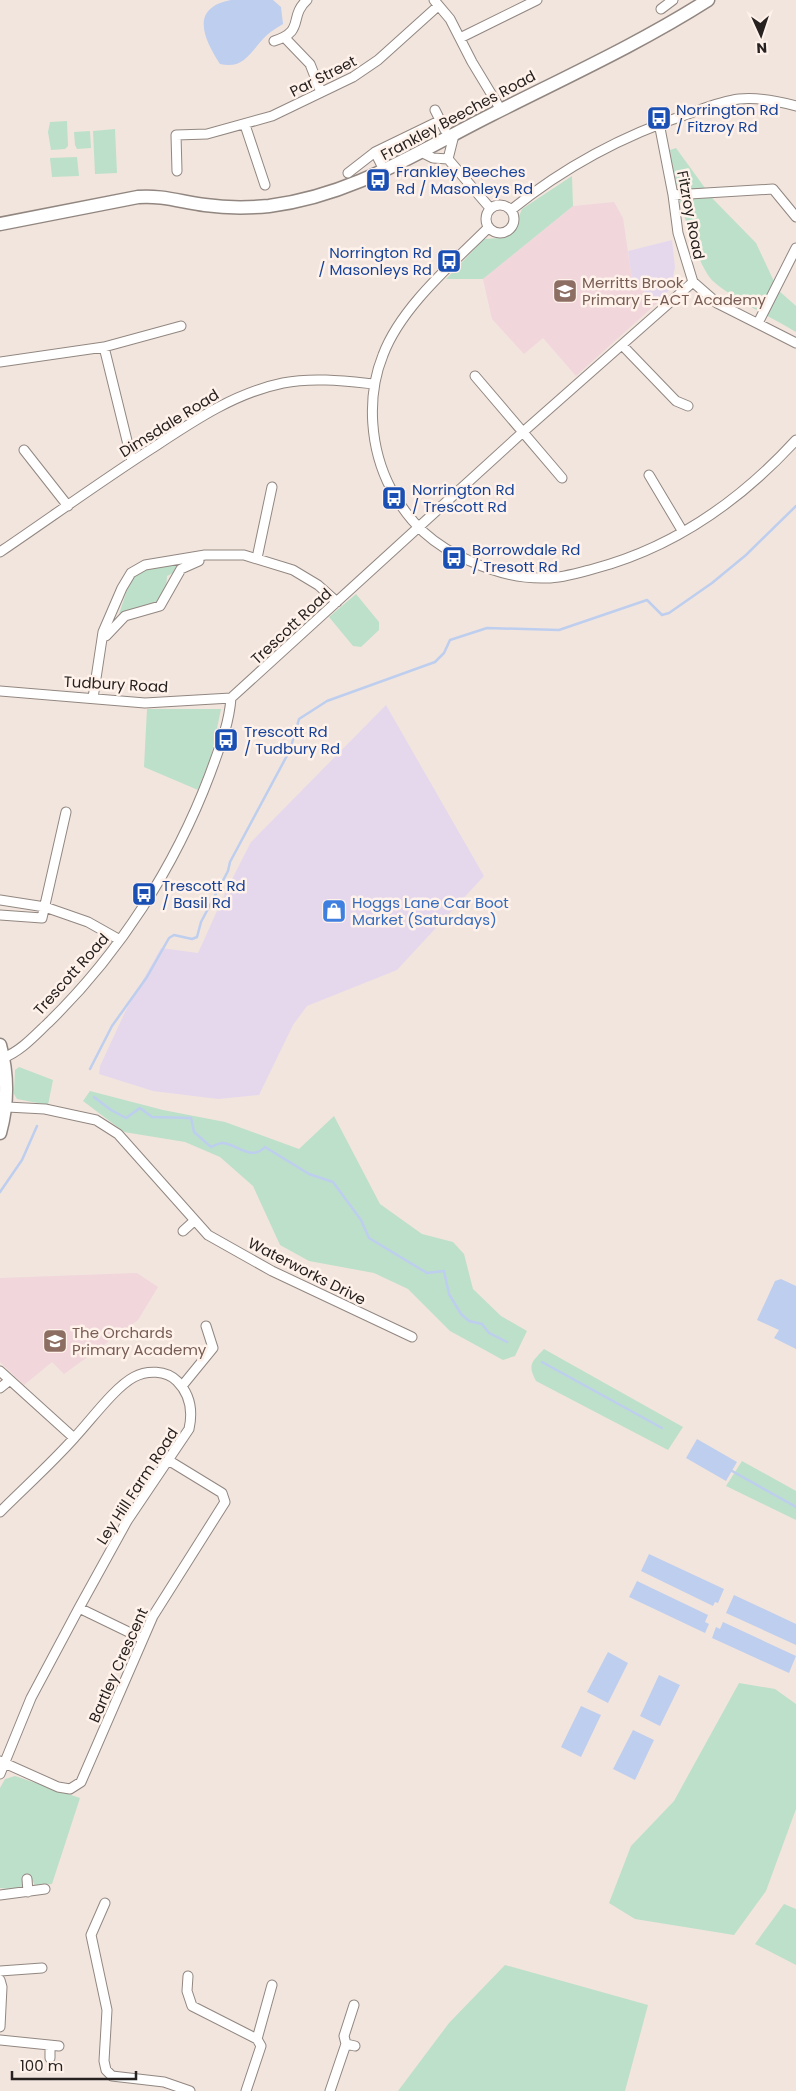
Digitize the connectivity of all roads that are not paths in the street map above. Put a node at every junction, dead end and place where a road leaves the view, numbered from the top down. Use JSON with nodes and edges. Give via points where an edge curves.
{"nodes":[{"id":1,"x":307,"y":0,"type":"edge"},
{"id":2,"x":536,"y":0,"type":"edge"},
{"id":3,"x":673,"y":0,"type":"edge"},
{"id":4,"x":708,"y":0,"type":"edge"},
{"id":5,"x":436,"y":3,"type":"edge"},
{"id":6,"x":661,"y":9,"type":"dead end"},
{"id":7,"x":285,"y":38,"type":"junction"},
{"id":8,"x":460,"y":38,"type":"junction"},
{"id":9,"x":274,"y":41,"type":"dead end"},
{"id":10,"x":321,"y":92,"type":"junction"},
{"id":11,"x":796,"y":106,"type":"edge"},
{"id":12,"x":434,"y":110,"type":"dead end"},
{"id":13,"x":502,"y":110,"type":"junction"},
{"id":14,"x":439,"y":121,"type":"junction"},
{"id":15,"x":659,"y":123,"type":"junction"},
{"id":16,"x":245,"y":125,"type":"junction"},
{"id":17,"x":449,"y":132,"type":"junction"},
{"id":18,"x":375,"y":152,"type":"junction"},
{"id":19,"x":421,"y":152,"type":"junction"},
{"id":20,"x":448,"y":159,"type":"junction"},
{"id":21,"x":177,"y":171,"type":"dead end"},
{"id":22,"x":385,"y":172,"type":"junction"},
{"id":23,"x":348,"y":173,"type":"dead end"},
{"id":24,"x":265,"y":185,"type":"dead end"},
{"id":25,"x":674,"y":195,"type":"junction"},
{"id":26,"x":490,"y":208,"type":"junction"},
{"id":27,"x":511,"y":210,"type":"junction"},
{"id":28,"x":796,"y":218,"type":"edge"},
{"id":29,"x":0,"y":224,"type":"edge"},
{"id":30,"x":488,"y":228,"type":"junction"},
{"id":31,"x":796,"y":248,"type":"edge"},
{"id":32,"x":693,"y":282,"type":"junction"},
{"id":33,"x":758,"y":323,"type":"junction"},
{"id":34,"x":181,"y":326,"type":"dead end"},
{"id":35,"x":796,"y":344,"type":"edge"},
{"id":36,"x":622,"y":345,"type":"junction"},
{"id":37,"x":104,"y":347,"type":"junction"},
{"id":38,"x":0,"y":362,"type":"edge"},
{"id":39,"x":475,"y":376,"type":"dead end"},
{"id":40,"x":374,"y":384,"type":"junction"},
{"id":41,"x":688,"y":406,"type":"dead end"},
{"id":42,"x":523,"y":432,"type":"junction"},
{"id":43,"x":796,"y":440,"type":"edge"},
{"id":44,"x":24,"y":450,"type":"dead end"},
{"id":45,"x":132,"y":462,"type":"junction"},
{"id":46,"x":649,"y":475,"type":"dead end"},
{"id":47,"x":562,"y":478,"type":"dead end"},
{"id":48,"x":272,"y":487,"type":"dead end"},
{"id":49,"x":68,"y":506,"type":"junction"},
{"id":50,"x":418,"y":528,"type":"junction"},
{"id":51,"x":683,"y":532,"type":"junction"},
{"id":52,"x":0,"y":552,"type":"edge"},
{"id":53,"x":210,"y":557,"type":"junction"},
{"id":54,"x":257,"y":558,"type":"junction"},
{"id":55,"x":337,"y":602,"type":"junction"},
{"id":56,"x":102,"y":642,"type":"junction"},
{"id":57,"x":0,"y":691,"type":"edge"},
{"id":58,"x":93,"y":698,"type":"junction"},
{"id":59,"x":231,"y":698,"type":"junction"},
{"id":60,"x":66,"y":812,"type":"dead end"},
{"id":61,"x":0,"y":900,"type":"edge"},
{"id":62,"x":45,"y":907,"type":"junction"},
{"id":63,"x":0,"y":915,"type":"edge"},
{"id":64,"x":120,"y":940,"type":"junction"},
{"id":65,"x":0,"y":1045,"type":"edge"},
{"id":66,"x":3,"y":1058,"type":"junction"},
{"id":67,"x":6,"y":1107,"type":"junction"},
{"id":68,"x":0,"y":1133,"type":"edge"},
{"id":69,"x":194,"y":1221,"type":"junction"},
{"id":70,"x":183,"y":1231,"type":"dead end"},
{"id":71,"x":206,"y":1326,"type":"dead end"},
{"id":72,"x":412,"y":1337,"type":"dead end"},
{"id":73,"x":0,"y":1371,"type":"edge"},
{"id":74,"x":10,"y":1380,"type":"junction"},
{"id":75,"x":182,"y":1386,"type":"junction"},
{"id":76,"x":0,"y":1388,"type":"edge"},
{"id":77,"x":74,"y":1438,"type":"junction"},
{"id":78,"x":168,"y":1460,"type":"junction"},
{"id":79,"x":0,"y":1512,"type":"edge"},
{"id":80,"x":79,"y":1608,"type":"junction"},
{"id":81,"x":143,"y":1639,"type":"junction"},
{"id":82,"x":2,"y":1762,"type":"edge"},
{"id":83,"x":0,"y":1774,"type":"edge"},
{"id":84,"x":27,"y":1879,"type":"dead end"},
{"id":85,"x":45,"y":1889,"type":"dead end"},
{"id":86,"x":28,"y":1892,"type":"junction"},
{"id":87,"x":0,"y":1895,"type":"edge"},
{"id":88,"x":105,"y":1902,"type":"dead end"},
{"id":89,"x":42,"y":1968,"type":"dead end"},
{"id":90,"x":0,"y":1971,"type":"edge"},
{"id":91,"x":188,"y":1976,"type":"dead end"},
{"id":92,"x":0,"y":1980,"type":"edge"},
{"id":93,"x":272,"y":1985,"type":"dead end"},
{"id":94,"x":354,"y":2005,"type":"dead end"},
{"id":95,"x":0,"y":2027,"type":"edge"},
{"id":96,"x":257,"y":2039,"type":"junction"},
{"id":97,"x":0,"y":2040,"type":"edge"},
{"id":98,"x":50,"y":2058,"type":"dead end"},
{"id":99,"x":188,"y":2090,"type":"edge"},
{"id":100,"x":246,"y":2091,"type":"edge"},
{"id":101,"x":330,"y":2091,"type":"edge"}],
"edges":[{"from":1,"to":7,"type":"street","via":[[298,11],[293,32]]},
{"from":2,"to":8,"type":"street"},
{"from":3,"to":6,"type":"street"},
{"from":4,"to":13,"type":"street","name":"Frankley Beeches Road","via":[[668,25]]},
{"from":5,"to":8,"type":"street","via":[[450,18]]},
{"from":5,"to":10,"type":"street","name":"Par Street","via":[[371,66]]},
{"from":7,"to":9,"type":"street"},
{"from":7,"to":10,"type":"street","via":[[310,64]]},
{"from":8,"to":13,"type":"street"},
{"from":10,"to":16,"type":"street","name":"Par Street","via":[[280,113]]},
{"from":11,"to":15,"type":"street","via":[[774,100],[739,99]]},
{"from":12,"to":14,"type":"street"},
{"from":13,"to":17,"type":"street","name":"Frankley Beeches Road"},
{"from":14,"to":17,"type":"street"},
{"from":14,"to":18,"type":"street"},
{"from":15,"to":25,"type":"street","name":"Fitzroy Road"},
{"from":15,"to":27,"type":"street","via":[[591,157],[536,190]]},
{"from":16,"to":21,"type":"street","name":"Par Street","via":[[207,134],[176,135]]},
{"from":16,"to":24,"type":"street"},
{"from":17,"to":19,"type":"street","name":"Frankley Beeches Road"},
{"from":17,"to":20,"type":"street"},
{"from":18,"to":22,"type":"street"},
{"from":18,"to":23,"type":"street"},
{"from":19,"to":20,"type":"street","via":[[433,158]]},
{"from":19,"to":22,"type":"street","name":"Frankley Beeches Road"},
{"from":20,"to":26,"type":"street"},
{"from":22,"to":29,"type":"street","name":"Frankley Beeches Road","via":[[324,195],[268,206],[220,206],[143,196]]},
{"from":25,"to":28,"type":"street","via":[[773,188]]},
{"from":25,"to":32,"type":"street","name":"Fitzroy Road","via":[[678,233]]},
{"from":26,"to":27,"type":"street","via":[[501,205]]},
{"from":26,"to":30,"type":"street","via":[[485,219]]},
{"from":27,"to":30,"type":"street","via":[[514,220],[506,232],[495,233]]},
{"from":30,"to":40,"type":"street","via":[[430,287],[394,333]]},
{"from":31,"to":33,"type":"street"},
{"from":32,"to":33,"type":"street","name":"Fitzroy Road","via":[[717,303]]},
{"from":32,"to":36,"type":"street","name":"Trescott Road"},
{"from":33,"to":35,"type":"street","name":"Fitzroy Road"},
{"from":34,"to":37,"type":"street"},
{"from":36,"to":41,"type":"street","via":[[676,401]]},
{"from":36,"to":42,"type":"street","name":"Trescott Road"},
{"from":37,"to":38,"type":"street"},
{"from":37,"to":45,"type":"street"},
{"from":39,"to":42,"type":"street"},
{"from":40,"to":45,"type":"street","name":"Dimsdale Road","via":[[314,380],[254,391],[202,416]]},
{"from":40,"to":50,"type":"street","via":[[374,428],[385,476]]},
{"from":42,"to":47,"type":"street"},
{"from":42,"to":50,"type":"street","name":"Trescott Road"},
{"from":43,"to":51,"type":"street","via":[[744,491]]},
{"from":44,"to":49,"type":"street"},
{"from":45,"to":49,"type":"street","name":"Dimsdale Road"},
{"from":46,"to":51,"type":"street"},
{"from":48,"to":54,"type":"street"},
{"from":49,"to":52,"type":"street","name":"Dimsdale Road"},
{"from":50,"to":51,"type":"street","via":[[438,545],[489,570],[548,578],[573,575],[631,558]]},
{"from":50,"to":55,"type":"street","name":"Trescott Road"},
{"from":53,"to":54,"type":"street","via":[[244,555]]},
{"from":53,"to":56,"type":"street","via":[[181,569],[160,606],[124,616]]},
{"from":53,"to":56,"type":"street","via":[[145,565],[131,573],[103,632]]},
{"from":54,"to":55,"type":"street","via":[[293,570]]},
{"from":55,"to":59,"type":"street","name":"Trescott Road"},
{"from":56,"to":58,"type":"street"},
{"from":57,"to":58,"type":"street","name":"Tudbury Road"},
{"from":58,"to":59,"type":"street","name":"Tudbury Road","via":[[144,703]]},
{"from":59,"to":64,"type":"street","name":"Trescott Road","via":[[226,729],[203,793],[163,876]]},
{"from":60,"to":62,"type":"street"},
{"from":61,"to":62,"type":"street"},
{"from":62,"to":63,"type":"street","via":[[42,918]]},
{"from":62,"to":64,"type":"street","via":[[88,922]]},
{"from":64,"to":66,"type":"street","name":"Trescott Road","via":[[67,1004],[15,1053]]},
{"from":65,"to":66,"type":"street"},
{"from":66,"to":67,"type":"street"},
{"from":67,"to":68,"type":"street"},
{"from":67,"to":69,"type":"street","name":"Waterworks Drive","via":[[45,1109],[96,1120],[118,1134]]},
{"from":69,"to":70,"type":"street"},
{"from":69,"to":72,"type":"street","name":"Waterworks Drive","via":[[208,1234],[272,1271]]},
{"from":71,"to":75,"type":"street","via":[[213,1348]]},
{"from":73,"to":74,"type":"street"},
{"from":74,"to":76,"type":"street"},
{"from":74,"to":77,"type":"street"},
{"from":75,"to":77,"type":"street","via":[[161,1372],[134,1377]]},
{"from":75,"to":78,"type":"street","name":"Ley Hill Farm Road","via":[[192,1414],[189,1430]]},
{"from":77,"to":79,"type":"street"},
{"from":78,"to":80,"type":"street","name":"Ley Hill Farm Road","via":[[127,1521]]},
{"from":78,"to":81,"type":"street","name":"Bartley Crescent","via":[[222,1493],[225,1502],[153,1616]]},
{"from":80,"to":81,"type":"street"},
{"from":80,"to":82,"type":"street","name":"Ley Hill Farm Road","via":[[31,1698]]},
{"from":81,"to":82,"type":"street","name":"Bartley Crescent","via":[[81,1782],[70,1789],[58,1787]]},
{"from":82,"to":83,"type":"street","name":"Ley Hill Farm Road"},
{"from":84,"to":86,"type":"street"},
{"from":85,"to":86,"type":"street"},
{"from":86,"to":87,"type":"street"},
{"from":88,"to":99,"type":"street","via":[[91,1935],[107,2010],[106,2070],[112,2076],[164,2082]]},
{"from":89,"to":90,"type":"street"},
{"from":91,"to":96,"type":"street","via":[[187,1991],[192,2006]]},
{"from":92,"to":95,"type":"street"},
{"from":93,"to":96,"type":"street"},
{"from":94,"to":101,"type":"street","via":[[344,2036],[351,2045]]},
{"from":96,"to":100,"type":"street","via":[[262,2046]]},
{"from":97,"to":98,"type":"street","via":[[54,2046]]}]}
